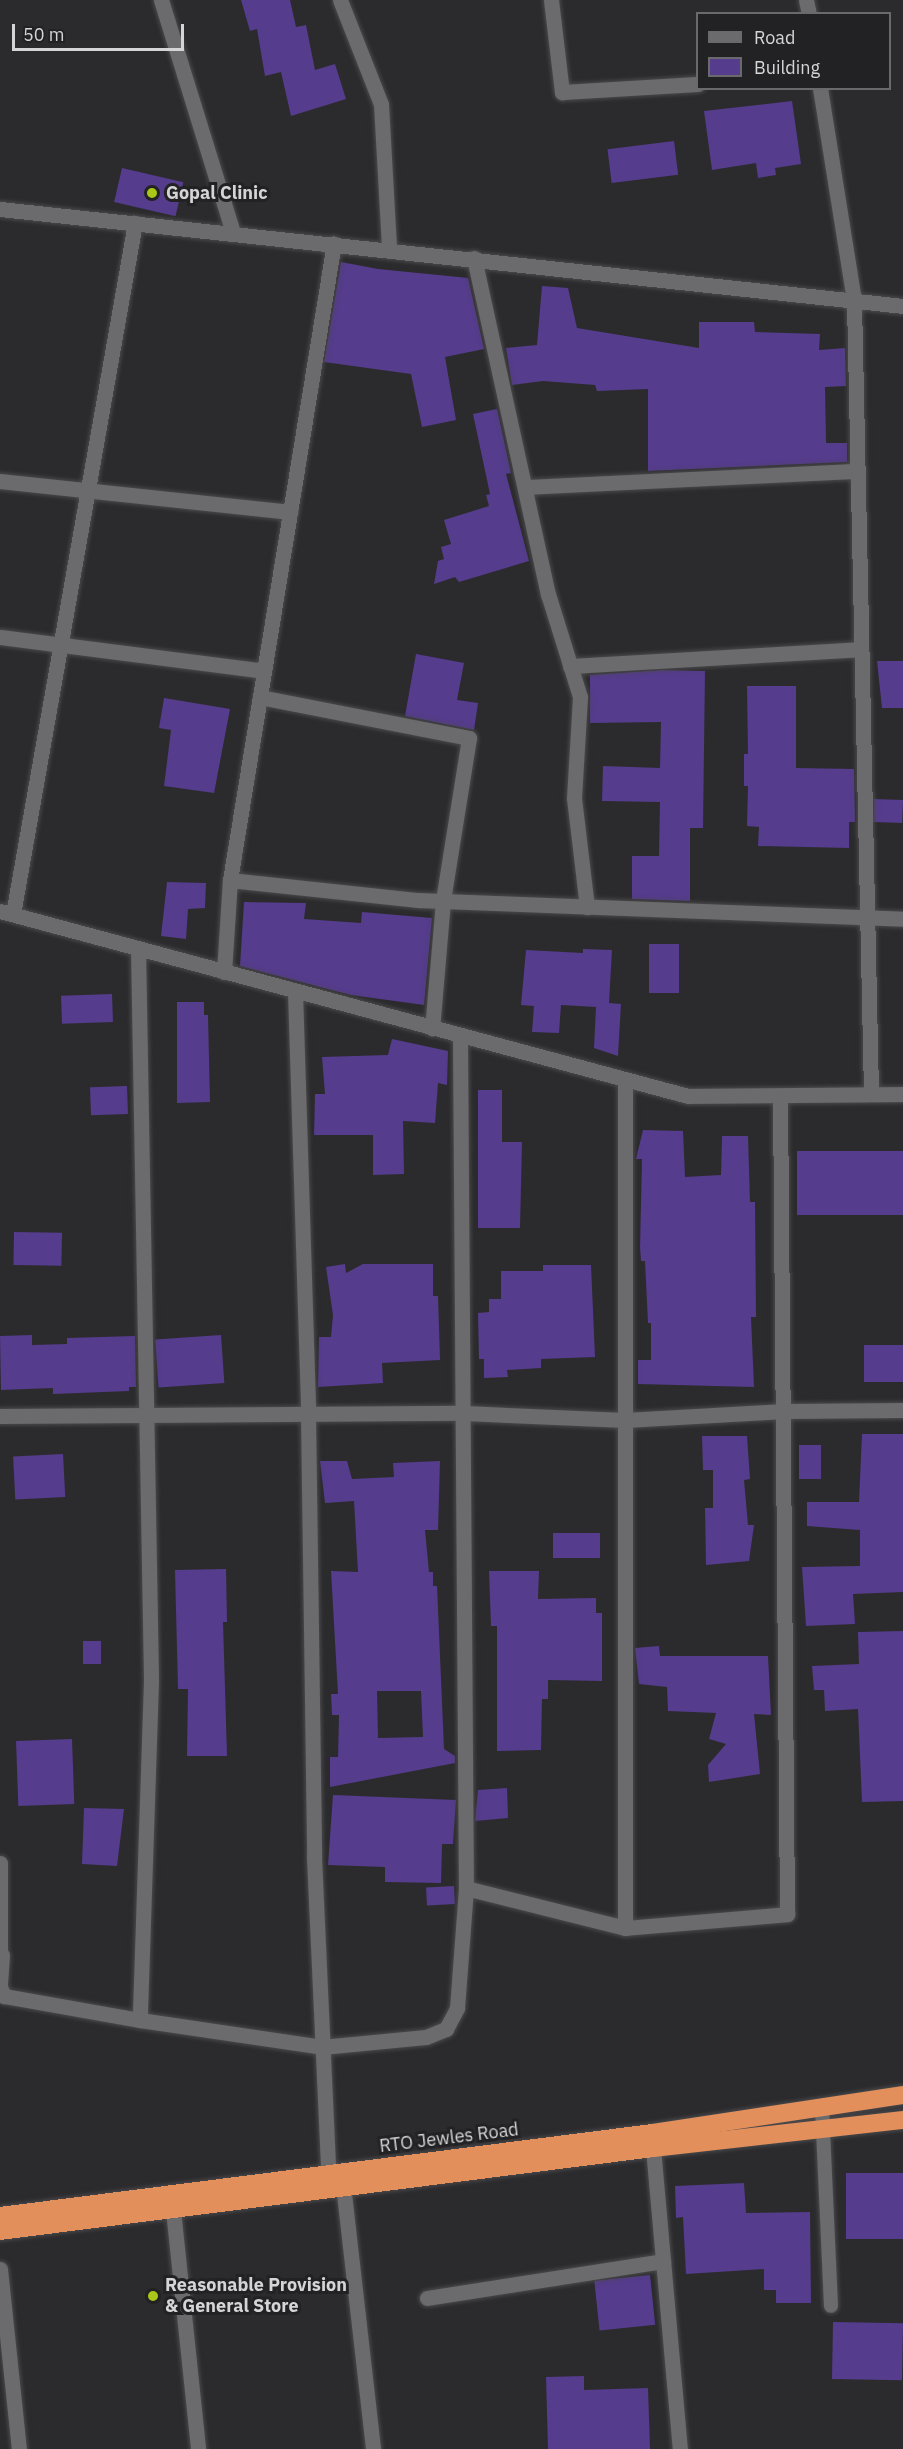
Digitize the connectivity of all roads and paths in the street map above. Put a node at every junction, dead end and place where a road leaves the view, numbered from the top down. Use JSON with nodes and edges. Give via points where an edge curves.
{"nodes":[{"id":1,"x":161,"y":0,"type":"edge"},
{"id":2,"x":340,"y":0,"type":"edge"},
{"id":3,"x":551,"y":0,"type":"edge"},
{"id":4,"x":696,"y":84,"type":"edge"},
{"id":5,"x":820,"y":90,"type":"edge"},
{"id":6,"x":0,"y":209,"type":"edge"},
{"id":7,"x":135,"y":223,"type":"junction"},
{"id":8,"x":233,"y":233,"type":"junction"},
{"id":9,"x":334,"y":243,"type":"junction"},
{"id":10,"x":389,"y":249,"type":"junction"},
{"id":11,"x":474,"y":258,"type":"junction"},
{"id":12,"x":854,"y":301,"type":"junction"},
{"id":13,"x":903,"y":306,"type":"edge"},
{"id":14,"x":857,"y":471,"type":"junction"},
{"id":15,"x":0,"y":481,"type":"edge"},
{"id":16,"x":525,"y":488,"type":"junction"},
{"id":17,"x":88,"y":489,"type":"junction"},
{"id":18,"x":290,"y":512,"type":"junction"},
{"id":19,"x":0,"y":638,"type":"edge"},
{"id":20,"x":61,"y":644,"type":"junction"},
{"id":21,"x":861,"y":649,"type":"junction"},
{"id":22,"x":570,"y":666,"type":"junction"},
{"id":23,"x":264,"y":671,"type":"junction"},
{"id":24,"x":260,"y":697,"type":"junction"},
{"id":25,"x":230,"y":880,"type":"junction"},
{"id":26,"x":443,"y":901,"type":"junction"},
{"id":27,"x":587,"y":907,"type":"junction"},
{"id":28,"x":7,"y":913,"type":"edge"},
{"id":29,"x":866,"y":917,"type":"junction"},
{"id":30,"x":903,"y":919,"type":"edge"},
{"id":31,"x":138,"y":948,"type":"junction"},
{"id":32,"x":224,"y":972,"type":"junction"},
{"id":33,"x":295,"y":991,"type":"junction"},
{"id":34,"x":432,"y":1029,"type":"junction"},
{"id":35,"x":460,"y":1037,"type":"junction"},
{"id":36,"x":625,"y":1079,"type":"junction"},
{"id":37,"x":871,"y":1094,"type":"junction"},
{"id":38,"x":903,"y":1094,"type":"edge"},
{"id":39,"x":780,"y":1097,"type":"junction"},
{"id":40,"x":903,"y":1410,"type":"edge"},
{"id":41,"x":785,"y":1411,"type":"junction"},
{"id":42,"x":464,"y":1413,"type":"junction"},
{"id":43,"x":308,"y":1414,"type":"junction"},
{"id":44,"x":0,"y":1416,"type":"edge"},
{"id":45,"x":149,"y":1416,"type":"junction"},
{"id":46,"x":625,"y":1420,"type":"junction"},
{"id":47,"x":0,"y":1863,"type":"edge"},
{"id":48,"x":466,"y":1888,"type":"junction"},
{"id":49,"x":625,"y":1929,"type":"junction"},
{"id":50,"x":1,"y":1954,"type":"edge"},
{"id":51,"x":140,"y":2020,"type":"junction"},
{"id":52,"x":322,"y":2047,"type":"junction"},
{"id":53,"x":903,"y":2095,"type":"edge"},
{"id":54,"x":822,"y":2108,"type":"junction"},
{"id":55,"x":903,"y":2120,"type":"edge"},
{"id":56,"x":825,"y":2129,"type":"junction"},
{"id":57,"x":653,"y":2148,"type":"junction"},
{"id":58,"x":335,"y":2181,"type":"junction"},
{"id":59,"x":173,"y":2210,"type":"junction"},
{"id":60,"x":0,"y":2216,"type":"edge"},
{"id":61,"x":0,"y":2231,"type":"edge"},
{"id":62,"x":663,"y":2261,"type":"junction"},
{"id":63,"x":0,"y":2269,"type":"edge"},
{"id":64,"x":427,"y":2298,"type":"dead end"},
{"id":65,"x":831,"y":2306,"type":"dead end"},
{"id":66,"x":19,"y":2449,"type":"edge"},
{"id":67,"x":198,"y":2449,"type":"edge"},
{"id":68,"x":373,"y":2449,"type":"edge"},
{"id":69,"x":680,"y":2449,"type":"edge"}],
"edges":[{"from":1,"to":8,"type":"street"},
{"from":2,"to":10,"type":"street","via":[[381,104]]},
{"from":3,"to":4,"type":"street","via":[[562,92]]},
{"from":5,"to":12,"type":"street"},
{"from":6,"to":7,"type":"street"},
{"from":7,"to":8,"type":"street"},
{"from":7,"to":17,"type":"street"},
{"from":8,"to":9,"type":"street"},
{"from":9,"to":10,"type":"street"},
{"from":9,"to":18,"type":"street"},
{"from":10,"to":11,"type":"street"},
{"from":11,"to":12,"type":"street"},
{"from":11,"to":16,"type":"street"},
{"from":12,"to":13,"type":"street"},
{"from":12,"to":14,"type":"street"},
{"from":14,"to":16,"type":"street"},
{"from":14,"to":21,"type":"street"},
{"from":15,"to":17,"type":"street"},
{"from":16,"to":22,"type":"street","via":[[548,594]]},
{"from":17,"to":18,"type":"street"},
{"from":17,"to":20,"type":"street"},
{"from":18,"to":23,"type":"street"},
{"from":19,"to":20,"type":"street"},
{"from":20,"to":23,"type":"street"},
{"from":20,"to":28,"type":"street"},
{"from":21,"to":22,"type":"street"},
{"from":21,"to":29,"type":"street"},
{"from":22,"to":27,"type":"street","via":[[580,697],[574,798]]},
{"from":23,"to":24,"type":"street"},
{"from":24,"to":25,"type":"street"},
{"from":24,"to":26,"type":"street","via":[[469,738]]},
{"from":25,"to":26,"type":"street"},
{"from":25,"to":32,"type":"street"},
{"from":26,"to":27,"type":"street"},
{"from":26,"to":34,"type":"street"},
{"from":27,"to":29,"type":"street"},
{"from":28,"to":31,"type":"street"},
{"from":29,"to":30,"type":"street"},
{"from":29,"to":37,"type":"street"},
{"from":31,"to":32,"type":"street"},
{"from":31,"to":45,"type":"street"},
{"from":32,"to":33,"type":"street"},
{"from":33,"to":34,"type":"street"},
{"from":33,"to":43,"type":"street"},
{"from":34,"to":35,"type":"street"},
{"from":35,"to":36,"type":"street"},
{"from":35,"to":42,"type":"street"},
{"from":36,"to":39,"type":"street","via":[[688,1096]]},
{"from":36,"to":46,"type":"street"},
{"from":37,"to":38,"type":"street"},
{"from":37,"to":39,"type":"street"},
{"from":39,"to":41,"type":"street"},
{"from":40,"to":41,"type":"street"},
{"from":41,"to":46,"type":"street"},
{"from":41,"to":49,"type":"street","via":[[788,1914]]},
{"from":42,"to":43,"type":"street"},
{"from":42,"to":46,"type":"street"},
{"from":42,"to":48,"type":"street"},
{"from":43,"to":45,"type":"street"},
{"from":43,"to":52,"type":"street","via":[[314,1857]]},
{"from":44,"to":45,"type":"street"},
{"from":45,"to":51,"type":"street","via":[[151,1681]]},
{"from":46,"to":49,"type":"street"},
{"from":47,"to":50,"type":"street"},
{"from":48,"to":49,"type":"street"},
{"from":48,"to":52,"type":"street","via":[[457,2008],[446,2029],[426,2037]]},
{"from":50,"to":51,"type":"street","via":[[0,1987],[4,1996]]},
{"from":51,"to":52,"type":"street"},
{"from":52,"to":58,"type":"street"},
{"from":53,"to":54,"type":"highway","name":"RTO Jewles Road"},
{"from":54,"to":56,"type":"lane"},
{"from":54,"to":58,"type":"highway","name":"RTO Jewles Road"},
{"from":55,"to":56,"type":"highway","name":"RTO Jewles Road"},
{"from":56,"to":57,"type":"highway","name":"RTO Jewles Road"},
{"from":56,"to":65,"type":"lane"},
{"from":57,"to":58,"type":"highway","name":"RTO Jewles Road"},
{"from":57,"to":62,"type":"street"},
{"from":58,"to":59,"type":"highway","name":"RTO Jewles Road"},
{"from":58,"to":60,"type":"highway","name":"RTO Jewles Road"},
{"from":58,"to":68,"type":"street"},
{"from":59,"to":61,"type":"highway","name":"RTO Jewles Road"},
{"from":59,"to":67,"type":"street"},
{"from":62,"to":64,"type":"street"},
{"from":62,"to":69,"type":"street"},
{"from":63,"to":66,"type":"street"}]}
